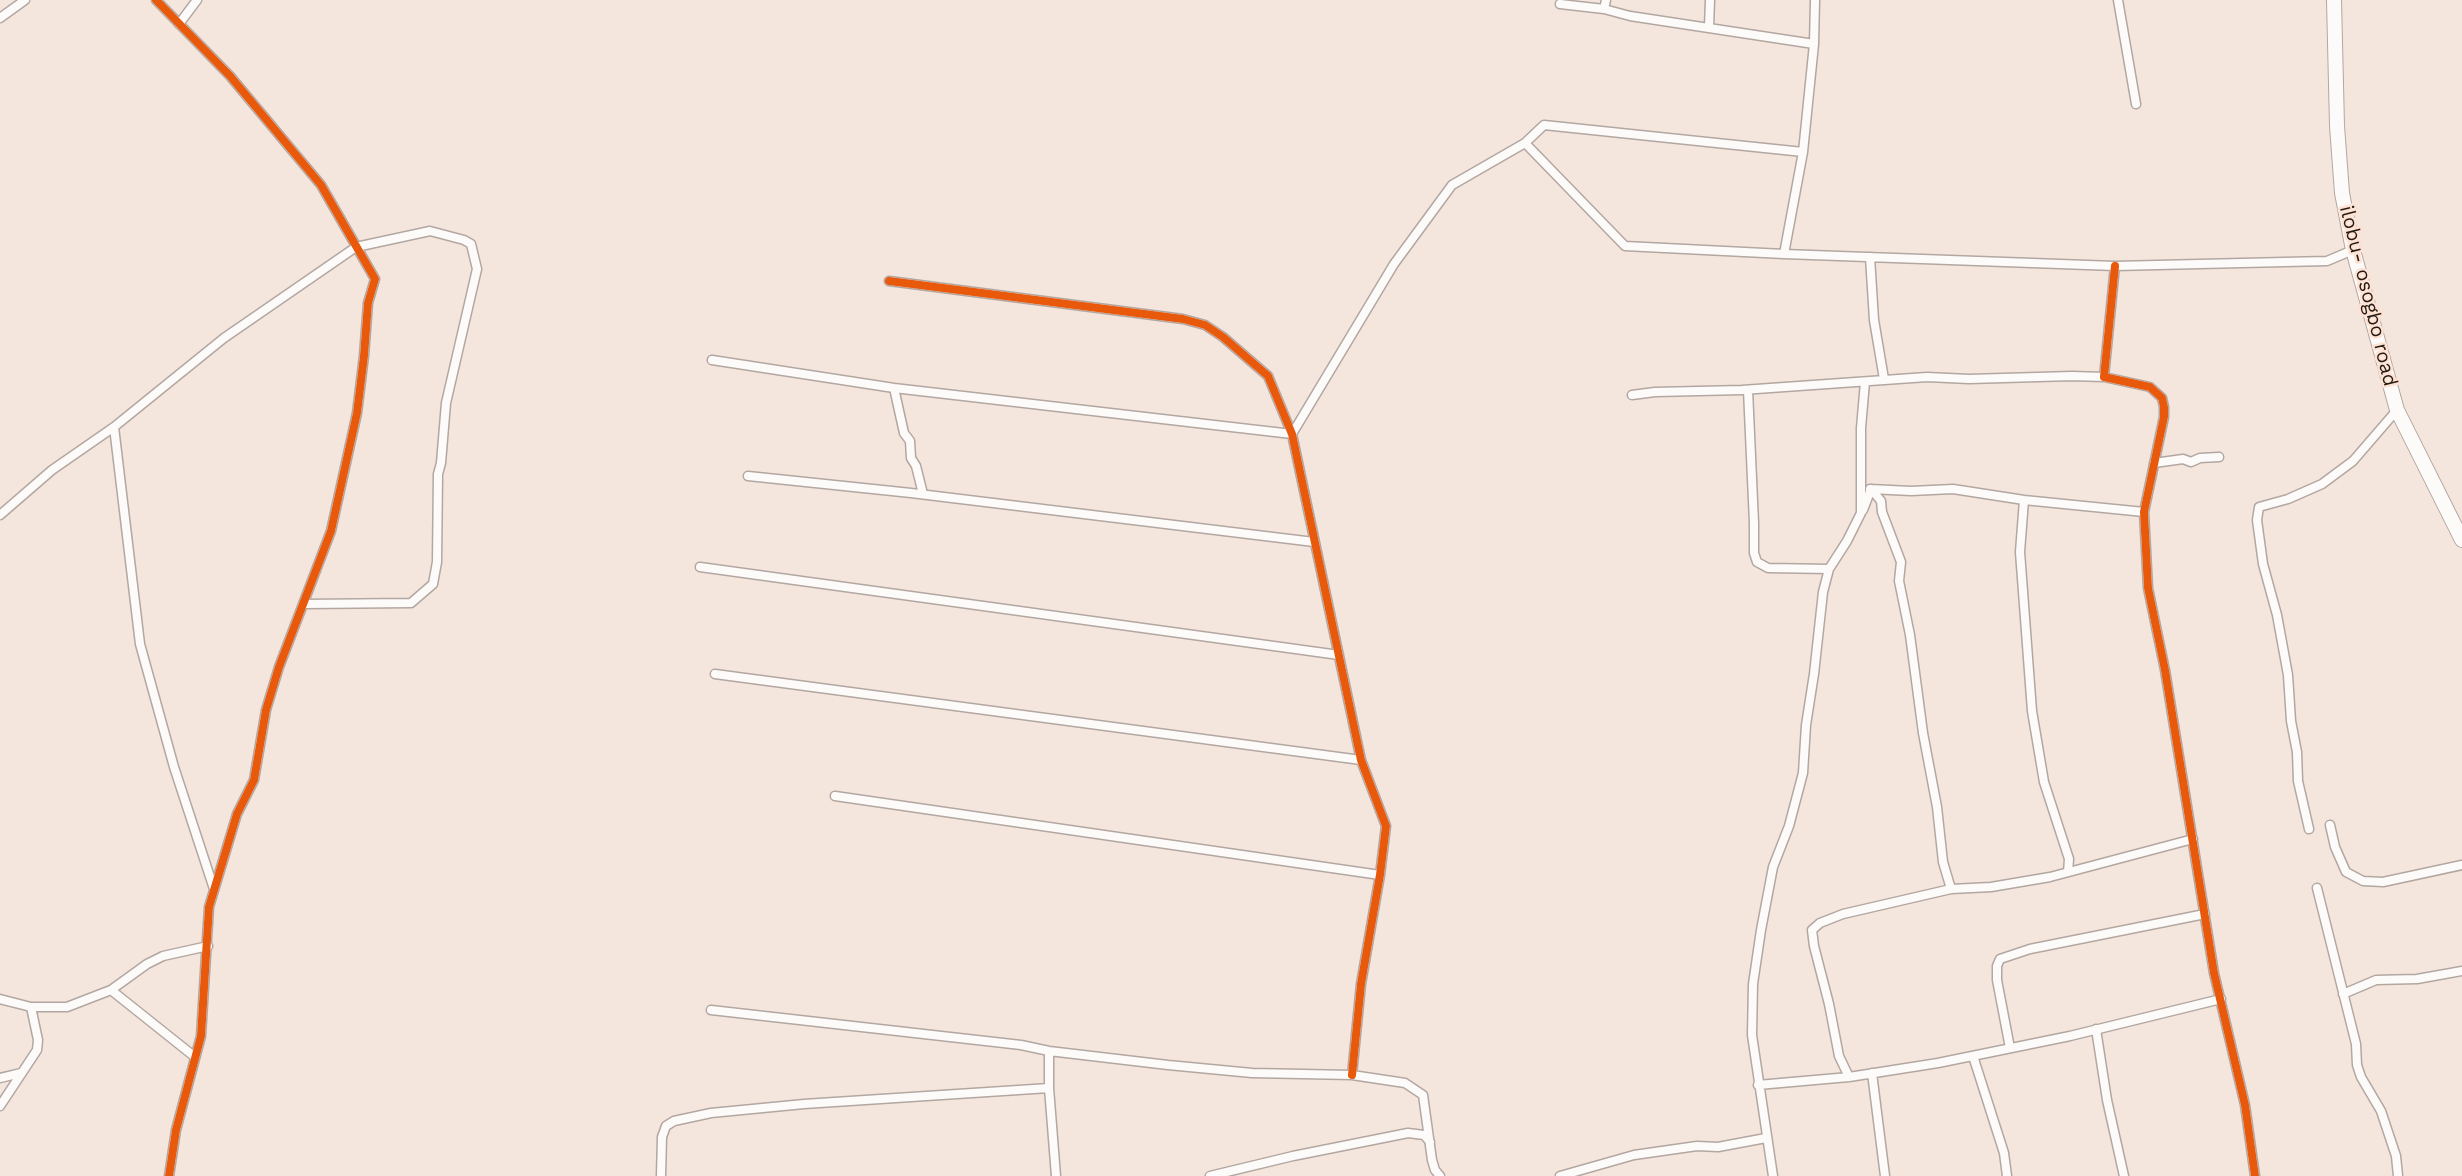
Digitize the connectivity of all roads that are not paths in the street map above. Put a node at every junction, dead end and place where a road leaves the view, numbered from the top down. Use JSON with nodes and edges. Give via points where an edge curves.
{"nodes":[{"id":1,"x":25,"y":0,"type":"edge"},
{"id":2,"x":156,"y":0,"type":"edge"},
{"id":3,"x":197,"y":0,"type":"edge"},
{"id":4,"x":1710,"y":0,"type":"edge"},
{"id":5,"x":1815,"y":0,"type":"edge"},
{"id":6,"x":2118,"y":0,"type":"edge"},
{"id":7,"x":2334,"y":0,"type":"edge"},
{"id":8,"x":1560,"y":4,"type":"dead end"},
{"id":9,"x":1605,"y":4,"type":"edge"},
{"id":10,"x":0,"y":18,"type":"edge"},
{"id":11,"x":179,"y":24,"type":"junction"},
{"id":12,"x":1709,"y":27,"type":"junction"},
{"id":13,"x":1814,"y":44,"type":"junction"},
{"id":14,"x":2136,"y":105,"type":"dead end"},
{"id":15,"x":1525,"y":143,"type":"junction"},
{"id":16,"x":1803,"y":152,"type":"junction"},
{"id":17,"x":356,"y":247,"type":"junction"},
{"id":18,"x":2353,"y":250,"type":"junction"},
{"id":19,"x":1784,"y":254,"type":"junction"},
{"id":20,"x":1870,"y":257,"type":"junction"},
{"id":21,"x":2115,"y":266,"type":"junction"},
{"id":22,"x":889,"y":281,"type":"dead end"},
{"id":23,"x":712,"y":360,"type":"dead end"},
{"id":24,"x":2104,"y":377,"type":"junction"},
{"id":25,"x":1884,"y":379,"type":"junction"},
{"id":26,"x":1865,"y":382,"type":"junction"},
{"id":27,"x":894,"y":388,"type":"junction"},
{"id":28,"x":1748,"y":390,"type":"junction"},
{"id":29,"x":1632,"y":395,"type":"dead end"},
{"id":30,"x":2397,"y":410,"type":"junction"},
{"id":31,"x":114,"y":427,"type":"junction"},
{"id":32,"x":1292,"y":434,"type":"junction"},
{"id":33,"x":2219,"y":457,"type":"dead end"},
{"id":34,"x":2154,"y":463,"type":"junction"},
{"id":35,"x":748,"y":476,"type":"dead end"},
{"id":36,"x":1860,"y":486,"type":"junction"},
{"id":37,"x":1871,"y":489,"type":"junction"},
{"id":38,"x":923,"y":494,"type":"junction"},
{"id":39,"x":2024,"y":500,"type":"junction"},
{"id":40,"x":2144,"y":512,"type":"junction"},
{"id":41,"x":1861,"y":513,"type":"junction"},
{"id":42,"x":0,"y":514,"type":"edge"},
{"id":43,"x":2462,"y":540,"type":"edge"},
{"id":44,"x":1314,"y":542,"type":"junction"},
{"id":45,"x":700,"y":567,"type":"dead end"},
{"id":46,"x":1828,"y":569,"type":"junction"},
{"id":47,"x":304,"y":604,"type":"junction"},
{"id":48,"x":1339,"y":655,"type":"junction"},
{"id":49,"x":715,"y":674,"type":"dead end"},
{"id":50,"x":1361,"y":760,"type":"junction"},
{"id":51,"x":835,"y":796,"type":"dead end"},
{"id":52,"x":2330,"y":825,"type":"dead end"},
{"id":53,"x":2309,"y":829,"type":"dead end"},
{"id":54,"x":2193,"y":839,"type":"junction"},
{"id":55,"x":2462,"y":865,"type":"edge"},
{"id":56,"x":2068,"y":872,"type":"junction"},
{"id":57,"x":1380,"y":875,"type":"junction"},
{"id":58,"x":2317,"y":888,"type":"dead end"},
{"id":59,"x":214,"y":889,"type":"junction"},
{"id":60,"x":1951,"y":889,"type":"junction"},
{"id":61,"x":2205,"y":914,"type":"junction"},
{"id":62,"x":208,"y":946,"type":"junction"},
{"id":63,"x":2462,"y":971,"type":"edge"},
{"id":64,"x":111,"y":990,"type":"junction"},
{"id":65,"x":2343,"y":994,"type":"junction"},
{"id":66,"x":0,"y":999,"type":"edge"},
{"id":67,"x":2221,"y":999,"type":"junction"},
{"id":68,"x":31,"y":1007,"type":"junction"},
{"id":69,"x":711,"y":1010,"type":"dead end"},
{"id":70,"x":2096,"y":1029,"type":"junction"},
{"id":71,"x":2010,"y":1048,"type":"junction"},
{"id":72,"x":1049,"y":1052,"type":"junction"},
{"id":73,"x":1973,"y":1056,"type":"junction"},
{"id":74,"x":195,"y":1057,"type":"junction"},
{"id":75,"x":21,"y":1073,"type":"junction"},
{"id":76,"x":1872,"y":1073,"type":"junction"},
{"id":77,"x":1352,"y":1075,"type":"junction"},
{"id":78,"x":1849,"y":1077,"type":"junction"},
{"id":79,"x":0,"y":1078,"type":"edge"},
{"id":80,"x":1758,"y":1085,"type":"junction"},
{"id":81,"x":1049,"y":1088,"type":"junction"},
{"id":82,"x":0,"y":1106,"type":"edge"},
{"id":83,"x":1766,"y":1138,"type":"junction"},
{"id":84,"x":1430,"y":1143,"type":"junction"},
{"id":85,"x":169,"y":1176,"type":"edge"},
{"id":86,"x":661,"y":1176,"type":"edge"},
{"id":87,"x":1056,"y":1176,"type":"edge"},
{"id":88,"x":1210,"y":1176,"type":"edge"},
{"id":89,"x":1440,"y":1176,"type":"edge"},
{"id":90,"x":1560,"y":1176,"type":"edge"},
{"id":91,"x":1773,"y":1176,"type":"edge"},
{"id":92,"x":1885,"y":1176,"type":"edge"},
{"id":93,"x":2007,"y":1176,"type":"edge"},
{"id":94,"x":2124,"y":1176,"type":"edge"},
{"id":95,"x":2255,"y":1176,"type":"edge"},
{"id":96,"x":2398,"y":1176,"type":"edge"}],
"edges":[{"from":1,"to":10,"type":"street"},
{"from":2,"to":11,"type":"street"},
{"from":3,"to":11,"type":"street"},
{"from":4,"to":12,"type":"street"},
{"from":5,"to":13,"type":"street"},
{"from":6,"to":14,"type":"street"},
{"from":7,"to":18,"type":"main road","name":"ilobu- osogbo road","via":[[2340,170]]},
{"from":8,"to":9,"type":"street"},
{"from":9,"to":12,"type":"street","via":[[1630,16]]},
{"from":11,"to":17,"type":"street","via":[[230,76],[321,185]]},
{"from":12,"to":13,"type":"street"},
{"from":13,"to":16,"type":"street"},
{"from":15,"to":16,"type":"street","via":[[1544,125]]},
{"from":15,"to":19,"type":"street","via":[[1625,246]]},
{"from":15,"to":32,"type":"street","via":[[1452,185],[1394,264]]},
{"from":16,"to":19,"type":"street"},
{"from":17,"to":31,"type":"street","via":[[224,338]]},
{"from":17,"to":47,"type":"street","via":[[375,279],[368,303],[357,413],[331,531]]},
{"from":17,"to":47,"type":"street","via":[[430,231],[471,244],[477,269],[446,403],[438,474],[434,584],[411,603]]},
{"from":18,"to":21,"type":"street","via":[[2327,261]]},
{"from":18,"to":30,"type":"main road","name":"ilobu- osogbo road"},
{"from":19,"to":20,"type":"street"},
{"from":20,"to":21,"type":"street"},
{"from":20,"to":25,"type":"street","via":[[1874,320]]},
{"from":21,"to":24,"type":"street"},
{"from":22,"to":32,"type":"street","via":[[1205,325],[1268,376]]},
{"from":23,"to":27,"type":"street"},
{"from":24,"to":25,"type":"street"},
{"from":24,"to":34,"type":"street","via":[[2150,387],[2162,398],[2164,417]]},
{"from":25,"to":26,"type":"street"},
{"from":26,"to":28,"type":"street"},
{"from":26,"to":36,"type":"street"},
{"from":27,"to":32,"type":"street"},
{"from":27,"to":38,"type":"street"},
{"from":28,"to":29,"type":"street"},
{"from":28,"to":46,"type":"street","via":[[1757,562],[1768,568]]},
{"from":30,"to":43,"type":"main road","name":"ilobu- osogbo road"},
{"from":30,"to":53,"type":"street","via":[[2353,462],[2322,484],[2259,507],[2263,564],[2289,675],[2298,781]]},
{"from":31,"to":42,"type":"street","via":[[52,470]]},
{"from":31,"to":59,"type":"street","via":[[140,644],[174,767]]},
{"from":32,"to":44,"type":"street"},
{"from":33,"to":34,"type":"street"},
{"from":34,"to":40,"type":"street"},
{"from":35,"to":38,"type":"street"},
{"from":36,"to":37,"type":"street"},
{"from":36,"to":41,"type":"street"},
{"from":37,"to":39,"type":"street","via":[[1953,489]]},
{"from":37,"to":41,"type":"street"},
{"from":37,"to":60,"type":"street","via":[[1881,501],[1901,562],[1899,581],[1943,862]]},
{"from":38,"to":44,"type":"street"},
{"from":39,"to":40,"type":"street"},
{"from":39,"to":56,"type":"street","via":[[2020,552],[2032,711],[2044,782],[2069,859]]},
{"from":40,"to":54,"type":"street","via":[[2148,588]]},
{"from":41,"to":46,"type":"street"},
{"from":44,"to":48,"type":"street"},
{"from":45,"to":48,"type":"street"},
{"from":46,"to":80,"type":"street","via":[[1803,773],[1790,826],[1773,867],[1753,984],[1752,1035]]},
{"from":47,"to":59,"type":"street","via":[[266,710],[254,780],[237,814]]},
{"from":48,"to":50,"type":"street"},
{"from":49,"to":50,"type":"street"},
{"from":50,"to":57,"type":"street","via":[[1386,826]]},
{"from":51,"to":57,"type":"street"},
{"from":52,"to":55,"type":"street","via":[[2346,872],[2362,881],[2383,882]]},
{"from":54,"to":56,"type":"street"},
{"from":54,"to":61,"type":"street"},
{"from":56,"to":60,"type":"street","via":[[1991,887]]},
{"from":57,"to":77,"type":"street","via":[[1361,984]]},
{"from":58,"to":65,"type":"street"},
{"from":59,"to":62,"type":"street"},
{"from":60,"to":78,"type":"street","via":[[1843,914],[1812,930],[1839,1056]]},
{"from":61,"to":67,"type":"street"},
{"from":61,"to":71,"type":"street","via":[[2030,949],[2000,959],[1997,980]]},
{"from":62,"to":64,"type":"street","via":[[163,956]]},
{"from":62,"to":74,"type":"street","via":[[201,1036]]},
{"from":63,"to":65,"type":"street","via":[[2417,979],[2376,980]]},
{"from":64,"to":68,"type":"street","via":[[67,1007]]},
{"from":64,"to":74,"type":"street"},
{"from":65,"to":96,"type":"street","via":[[2356,1044],[2357,1065],[2381,1111],[2396,1156]]},
{"from":66,"to":68,"type":"street"},
{"from":67,"to":70,"type":"street"},
{"from":67,"to":95,"type":"street","via":[[2245,1105]]},
{"from":68,"to":75,"type":"street","via":[[38,1040],[31,1062]]},
{"from":69,"to":72,"type":"street","via":[[1022,1045]]},
{"from":70,"to":71,"type":"street"},
{"from":70,"to":94,"type":"street"},
{"from":71,"to":73,"type":"street"},
{"from":72,"to":77,"type":"street","via":[[1252,1073]]},
{"from":72,"to":81,"type":"street"},
{"from":73,"to":76,"type":"street"},
{"from":73,"to":93,"type":"street","via":[[2004,1153]]},
{"from":74,"to":85,"type":"street"},
{"from":75,"to":79,"type":"street"},
{"from":75,"to":82,"type":"street"},
{"from":76,"to":78,"type":"street"},
{"from":76,"to":92,"type":"street"},
{"from":77,"to":84,"type":"street","via":[[1416,1088],[1424,1095]]},
{"from":78,"to":80,"type":"street"},
{"from":80,"to":83,"type":"street"},
{"from":81,"to":86,"type":"street","via":[[804,1104],[711,1113],[674,1121],[666,1126],[662,1137]]},
{"from":81,"to":87,"type":"street"},
{"from":83,"to":90,"type":"street","via":[[1634,1155]]},
{"from":83,"to":91,"type":"street"},
{"from":84,"to":88,"type":"street","via":[[1424,1135],[1408,1133]]},
{"from":84,"to":89,"type":"street","via":[[1435,1170]]}]}
